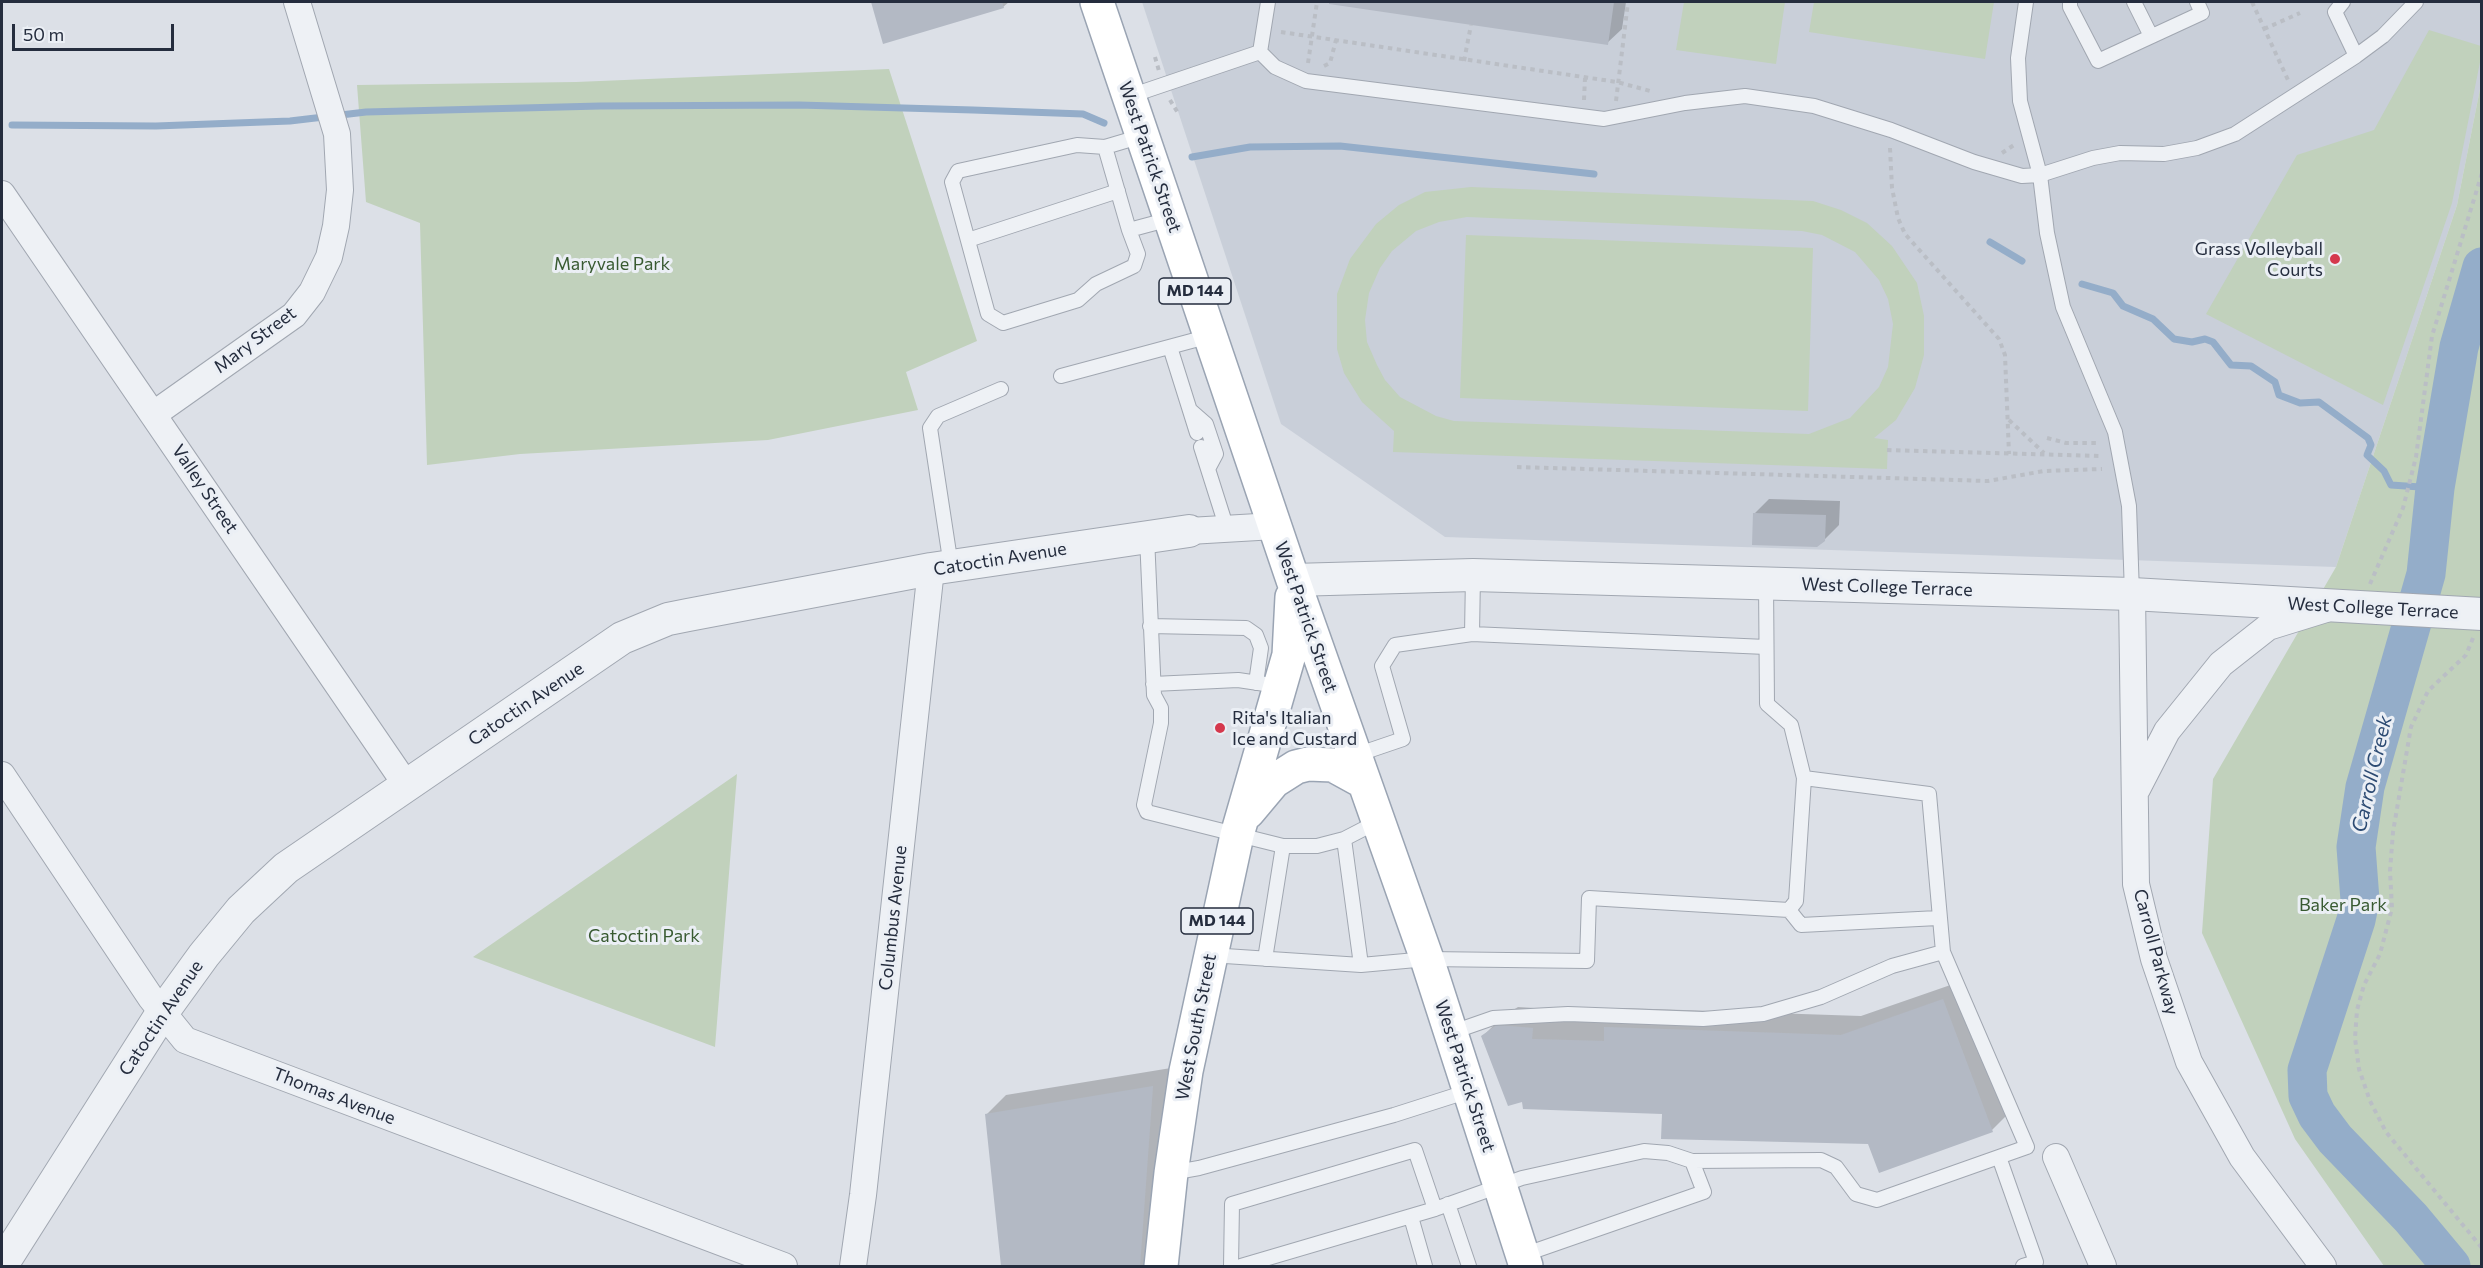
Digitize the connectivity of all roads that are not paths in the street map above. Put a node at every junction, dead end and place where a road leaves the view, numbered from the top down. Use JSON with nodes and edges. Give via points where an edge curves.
{"nodes":[{"id":1,"x":297,"y":2,"type":"edge"},
{"id":2,"x":1097,"y":2,"type":"edge"},
{"id":3,"x":1268,"y":2,"type":"edge"},
{"id":4,"x":2026,"y":2,"type":"edge"},
{"id":5,"x":2070,"y":2,"type":"edge"},
{"id":6,"x":2134,"y":2,"type":"edge"},
{"id":7,"x":2197,"y":2,"type":"edge"},
{"id":8,"x":2416,"y":2,"type":"edge"},
{"id":9,"x":2336,"y":5,"type":"edge"},
{"id":10,"x":2151,"y":36,"type":"junction"},
{"id":11,"x":1260,"y":52,"type":"junction"},
{"id":12,"x":2356,"y":56,"type":"junction"},
{"id":13,"x":1130,"y":96,"type":"junction"},
{"id":14,"x":1142,"y":136,"type":"junction"},
{"id":15,"x":1105,"y":147,"type":"junction"},
{"id":16,"x":2040,"y":175,"type":"junction"},
{"id":17,"x":1118,"y":191,"type":"junction"},
{"id":18,"x":2,"y":194,"type":"edge"},
{"id":19,"x":1170,"y":219,"type":"junction"},
{"id":20,"x":1129,"y":230,"type":"junction"},
{"id":21,"x":968,"y":240,"type":"junction"},
{"id":22,"x":1210,"y":336,"type":"junction"},
{"id":23,"x":1170,"y":347,"type":"junction"},
{"id":24,"x":1061,"y":376,"type":"dead end"},
{"id":25,"x":1001,"y":389,"type":"dead end"},
{"id":26,"x":1190,"y":410,"type":"junction"},
{"id":27,"x":154,"y":414,"type":"junction"},
{"id":28,"x":1197,"y":433,"type":"dead end"},
{"id":29,"x":1202,"y":447,"type":"dead end"},
{"id":30,"x":1208,"y":469,"type":"junction"},
{"id":31,"x":1275,"y":526,"type":"junction"},
{"id":32,"x":1227,"y":529,"type":"junction"},
{"id":33,"x":1189,"y":531,"type":"joint"},
{"id":34,"x":1147,"y":537,"type":"junction"},
{"id":35,"x":941,"y":568,"type":"junction"},
{"id":36,"x":1473,"y":575,"type":"junction"},
{"id":37,"x":1293,"y":580,"type":"junction"},
{"id":38,"x":1766,"y":583,"type":"junction"},
{"id":39,"x":2132,"y":594,"type":"junction"},
{"id":40,"x":2334,"y":606,"type":"junction"},
{"id":41,"x":2480,"y":614,"type":"edge"},
{"id":42,"x":1150,"y":626,"type":"junction"},
{"id":43,"x":1472,"y":634,"type":"junction"},
{"id":44,"x":1766,"y":647,"type":"junction"},
{"id":45,"x":1153,"y":684,"type":"junction"},
{"id":46,"x":1269,"y":685,"type":"junction"},
{"id":47,"x":1359,"y":769,"type":"junction"},
{"id":48,"x":2,"y":775,"type":"edge"},
{"id":49,"x":1804,"y":778,"type":"junction"},
{"id":50,"x":407,"y":786,"type":"junction"},
{"id":51,"x":2135,"y":792,"type":"junction"},
{"id":52,"x":1377,"y":822,"type":"junction"},
{"id":53,"x":1239,"y":828,"type":"junction"},
{"id":54,"x":1344,"y":839,"type":"junction"},
{"id":55,"x":1283,"y":846,"type":"junction"},
{"id":56,"x":1789,"y":910,"type":"junction"},
{"id":57,"x":1938,"y":918,"type":"junction"},
{"id":58,"x":1942,"y":952,"type":"junction"},
{"id":59,"x":1210,"y":956,"type":"junction"},
{"id":60,"x":1266,"y":959,"type":"junction"},
{"id":61,"x":1427,"y":959,"type":"junction"},
{"id":62,"x":1360,"y":965,"type":"junction"},
{"id":63,"x":162,"y":1013,"type":"junction"},
{"id":64,"x":1450,"y":1033,"type":"junction"},
{"id":65,"x":1470,"y":1091,"type":"junction"},
{"id":66,"x":1999,"y":1157,"type":"junction"},
{"id":67,"x":2056,"y":1157,"type":"dead end"},
{"id":68,"x":1692,"y":1161,"type":"junction"},
{"id":69,"x":1171,"y":1173,"type":"junction"},
{"id":70,"x":1500,"y":1185,"type":"junction"},
{"id":71,"x":1442,"y":1206,"type":"junction"},
{"id":72,"x":1411,"y":1217,"type":"junction"},
{"id":73,"x":1524,"y":1261,"type":"edge"},
{"id":74,"x":2,"y":1265,"type":"edge"},
{"id":75,"x":784,"y":1266,"type":"edge"},
{"id":76,"x":853,"y":1266,"type":"edge"},
{"id":77,"x":1161,"y":1266,"type":"edge"},
{"id":78,"x":1231,"y":1266,"type":"edge"},
{"id":79,"x":1241,"y":1266,"type":"edge"},
{"id":80,"x":1425,"y":1266,"type":"edge"},
{"id":81,"x":1469,"y":1266,"type":"edge"},
{"id":82,"x":2023,"y":1266,"type":"edge"},
{"id":83,"x":2103,"y":1266,"type":"edge"},
{"id":84,"x":2323,"y":1266,"type":"edge"}],
"edges":[{"from":1,"to":27,"type":"street","name":"Mary Street","via":[[337,134],[340,190],[329,257],[312,292],[294,315]]},
{"from":2,"to":13,"type":"main road","name":"West Patrick Street","number":"MD 144"},
{"from":3,"to":11,"type":"lane"},
{"from":4,"to":16,"type":"lane","via":[[2018,58],[2020,101]]},
{"from":5,"to":10,"type":"lane","via":[[2098,61]]},
{"from":6,"to":10,"type":"lane"},
{"from":7,"to":10,"type":"lane","via":[[2202,13]]},
{"from":8,"to":12,"type":"lane","via":[[2383,36]]},
{"from":9,"to":12,"type":"lane"},
{"from":11,"to":13,"type":"lane"},
{"from":11,"to":16,"type":"lane","via":[[1275,66],[1306,81],[1604,119],[1745,96],[1814,106],[2022,176]]},
{"from":12,"to":16,"type":"lane","via":[[2235,134],[2197,148],[2164,154],[2120,153]]},
{"from":13,"to":14,"type":"main road","name":"West Patrick Street","number":"MD 144"},
{"from":14,"to":15,"type":"lane"},
{"from":14,"to":19,"type":"main road","name":"West Patrick Street","number":"MD 144"},
{"from":15,"to":17,"type":"lane"},
{"from":15,"to":21,"type":"lane","via":[[1077,145],[958,171],[952,182]]},
{"from":16,"to":39,"type":"lane","via":[[2063,308],[2115,432],[2129,506]]},
{"from":17,"to":20,"type":"lane"},
{"from":17,"to":21,"type":"lane"},
{"from":18,"to":27,"type":"street","name":"Valley Street"},
{"from":19,"to":20,"type":"lane"},
{"from":19,"to":22,"type":"main road","name":"West Patrick Street","number":"MD 144"},
{"from":20,"to":21,"type":"lane","via":[[1138,254],[1134,266],[1096,284],[1078,300],[1004,323],[988,314]]},
{"from":22,"to":23,"type":"lane"},
{"from":22,"to":31,"type":"main road","name":"West Patrick Street","number":"MD 144"},
{"from":23,"to":24,"type":"lane"},
{"from":23,"to":26,"type":"lane"},
{"from":25,"to":35,"type":"lane","via":[[938,416],[930,428]]},
{"from":26,"to":28,"type":"lane"},
{"from":26,"to":30,"type":"lane","via":[[1206,424],[1216,454]]},
{"from":27,"to":50,"type":"street","name":"Valley Street"},
{"from":29,"to":30,"type":"lane"},
{"from":30,"to":32,"type":"lane"},
{"from":31,"to":32,"type":"street","name":"Catoctin Avenue"},
{"from":31,"to":37,"type":"main road","name":"West Patrick Street","number":"MD 144"},
{"from":32,"to":33,"type":"street","name":"Catoctin Avenue"},
{"from":33,"to":34,"type":"street","name":"Catoctin Avenue"},
{"from":34,"to":35,"type":"street","name":"Catoctin Avenue"},
{"from":34,"to":42,"type":"lane"},
{"from":35,"to":50,"type":"street","name":"Catoctin Avenue","via":[[678,617],[643,628],[622,638]]},
{"from":35,"to":76,"type":"street","name":"Columbus Avenue"},
{"from":36,"to":37,"type":"street","name":"West College Terrace"},
{"from":36,"to":38,"type":"street","name":"West College Terrace"},
{"from":36,"to":43,"type":"lane"},
{"from":37,"to":46,"type":"main road","name":"West South Street","number":"MD 144","via":[[1289,655]]},
{"from":37,"to":47,"type":"main road","name":"West Patrick Street","number":"MD 144"},
{"from":38,"to":39,"type":"street","name":"West College Terrace"},
{"from":38,"to":44,"type":"lane"},
{"from":39,"to":40,"type":"street","name":"West College Terrace"},
{"from":39,"to":51,"type":"street","name":"Carroll Parkway"},
{"from":40,"to":41,"type":"street","name":"West College Terrace"},
{"from":40,"to":51,"type":"street","via":[[2268,627],[2221,664],[2167,731]]},
{"from":42,"to":45,"type":"lane"},
{"from":42,"to":46,"type":"lane","via":[[1246,628],[1256,635]]},
{"from":43,"to":44,"type":"lane"},
{"from":43,"to":47,"type":"lane","via":[[1395,645],[1382,666],[1403,739]]},
{"from":44,"to":49,"type":"lane","via":[[1767,704],[1791,725]]},
{"from":45,"to":46,"type":"lane","via":[[1238,680]]},
{"from":45,"to":53,"type":"lane","via":[[1161,708],[1161,723],[1144,805],[1147,812]]},
{"from":46,"to":53,"type":"main road","name":"West South Street","number":"MD 144"},
{"from":47,"to":52,"type":"main road","name":"West Patrick Street","number":"MD 144"},
{"from":47,"to":53,"type":"main road","via":[[1308,764],[1296,767],[1274,781]]},
{"from":48,"to":63,"type":"street","name":"Thomas Avenue"},
{"from":49,"to":56,"type":"lane","via":[[1796,901]]},
{"from":49,"to":57,"type":"lane","via":[[1929,794]]},
{"from":50,"to":63,"type":"street","name":"Catoctin Avenue","via":[[286,868],[263,889],[204,955]]},
{"from":51,"to":84,"type":"street","name":"Carroll Parkway","via":[[2136,884],[2154,959],[2189,1062],[2242,1157]]},
{"from":52,"to":54,"type":"lane"},
{"from":52,"to":61,"type":"main road","name":"West Patrick Street","number":"MD 144"},
{"from":53,"to":55,"type":"lane"},
{"from":53,"to":59,"type":"main road","name":"West South Street","number":"MD 144"},
{"from":54,"to":55,"type":"lane","via":[[1317,846]]},
{"from":54,"to":62,"type":"lane"},
{"from":55,"to":60,"type":"lane"},
{"from":56,"to":57,"type":"lane","via":[[1801,925]]},
{"from":56,"to":61,"type":"lane","via":[[1589,898],[1587,960]]},
{"from":57,"to":58,"type":"lane"},
{"from":58,"to":64,"type":"lane","via":[[1892,966],[1821,997],[1763,1014],[1702,1019],[1568,1014],[1493,1018]]},
{"from":58,"to":66,"type":"lane","via":[[2027,1146]]},
{"from":59,"to":60,"type":"lane"},
{"from":59,"to":69,"type":"main road","name":"West South Street","number":"MD 144","via":[[1186,1071]]},
{"from":60,"to":62,"type":"lane"},
{"from":61,"to":62,"type":"lane"},
{"from":61,"to":64,"type":"main road","name":"West Patrick Street","number":"MD 144"},
{"from":63,"to":74,"type":"street","name":"Catoctin Avenue"},
{"from":63,"to":75,"type":"street","name":"Thomas Avenue","via":[[185,1040]]},
{"from":64,"to":65,"type":"main road","name":"West Patrick Street","number":"MD 144"},
{"from":65,"to":69,"type":"lane","via":[[1394,1115]]},
{"from":65,"to":70,"type":"main road","name":"West Patrick Street","number":"MD 144"},
{"from":66,"to":68,"type":"lane","via":[[1877,1200],[1856,1194],[1836,1167],[1821,1160]]},
{"from":66,"to":82,"type":"lane","via":[[2036,1262]]},
{"from":67,"to":83,"type":"street"},
{"from":68,"to":70,"type":"lane","via":[[1644,1151]]},
{"from":68,"to":73,"type":"lane","via":[[1704,1192]]},
{"from":69,"to":77,"type":"main road","name":"West South Street","number":"MD 144"},
{"from":70,"to":71,"type":"lane"},
{"from":70,"to":73,"type":"main road","name":"West Patrick Street","number":"MD 144"},
{"from":71,"to":72,"type":"lane"},
{"from":71,"to":78,"type":"lane","via":[[1415,1150],[1232,1204]]},
{"from":71,"to":81,"type":"lane"},
{"from":72,"to":79,"type":"lane"},
{"from":72,"to":80,"type":"lane"}]}
